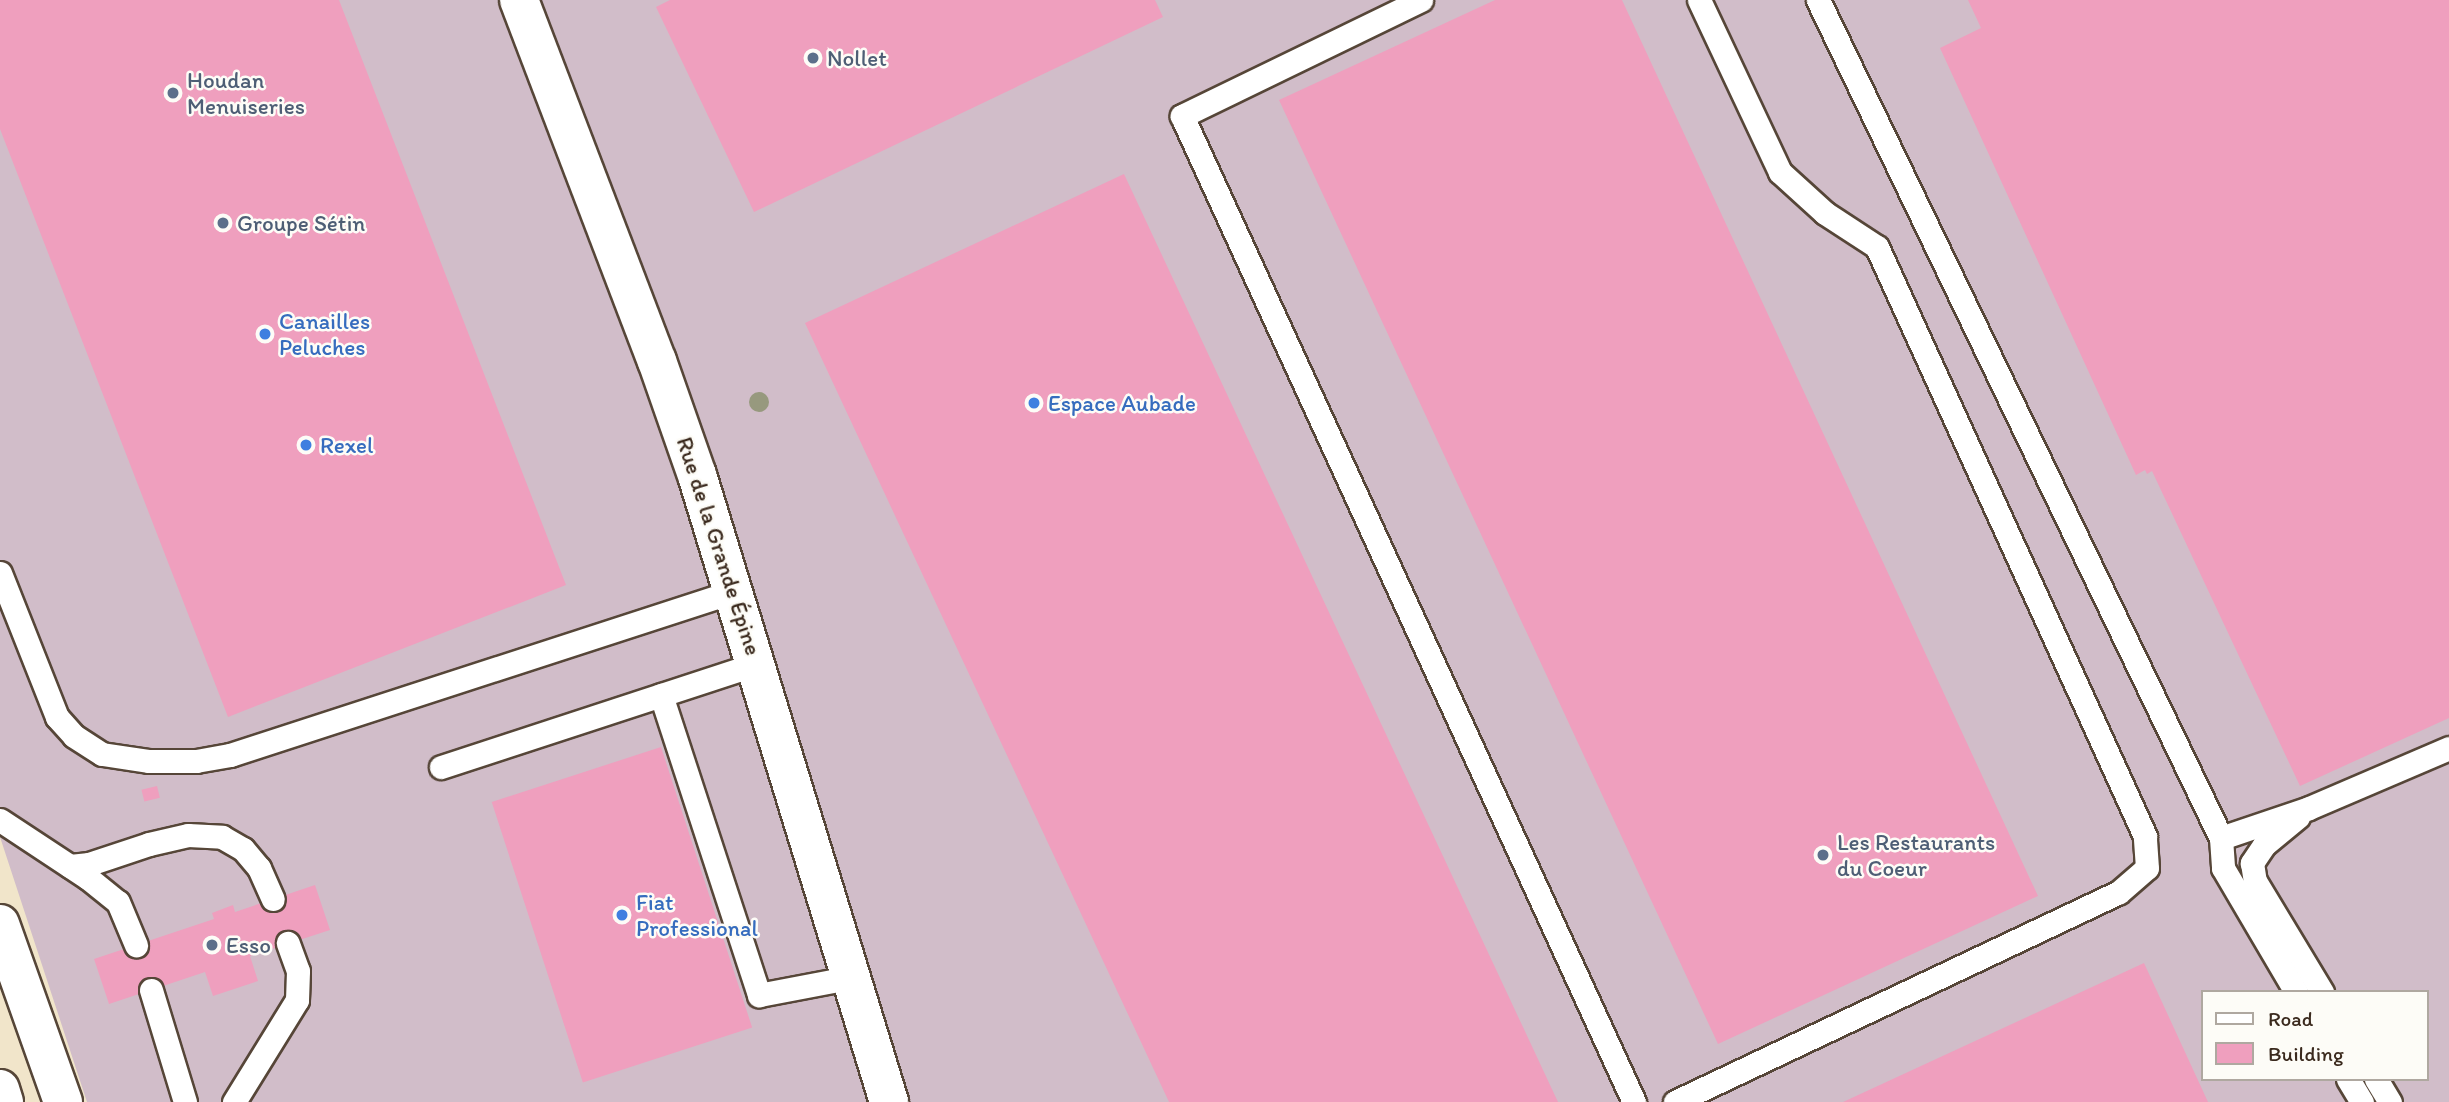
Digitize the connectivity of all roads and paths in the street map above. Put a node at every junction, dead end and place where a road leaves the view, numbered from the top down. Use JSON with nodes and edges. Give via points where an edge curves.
{"nodes":[{"id":1,"x":519,"y":0,"type":"edge"},
{"id":2,"x":1421,"y":0,"type":"edge"},
{"id":3,"x":1699,"y":0,"type":"edge"},
{"id":4,"x":1818,"y":0,"type":"edge"},
{"id":5,"x":0,"y":573,"type":"edge"},
{"id":6,"x":735,"y":592,"type":"junction"},
{"id":7,"x":757,"y":664,"type":"junction"},
{"id":8,"x":661,"y":695,"type":"junction"},
{"id":9,"x":2449,"y":748,"type":"edge"},
{"id":10,"x":441,"y":766,"type":"dead end"},
{"id":11,"x":2309,"y":808,"type":"junction"},
{"id":12,"x":0,"y":820,"type":"edge"},
{"id":13,"x":2221,"y":838,"type":"junction"},
{"id":14,"x":70,"y":866,"type":"junction"},
{"id":15,"x":273,"y":899,"type":"dead end"},
{"id":16,"x":0,"y":924,"type":"edge"},
{"id":17,"x":288,"y":943,"type":"dead end"},
{"id":18,"x":136,"y":945,"type":"dead end"},
{"id":19,"x":853,"y":978,"type":"junction"},
{"id":20,"x":151,"y":990,"type":"dead end"},
{"id":21,"x":2295,"y":990,"type":"edge"},
{"id":22,"x":2321,"y":990,"type":"edge"},
{"id":23,"x":2349,"y":1081,"type":"edge"},
{"id":24,"x":2377,"y":1081,"type":"edge"},
{"id":25,"x":0,"y":1089,"type":"edge"},
{"id":26,"x":4,"y":1102,"type":"edge"},
{"id":27,"x":63,"y":1102,"type":"edge"},
{"id":28,"x":185,"y":1102,"type":"edge"},
{"id":29,"x":234,"y":1102,"type":"edge"},
{"id":30,"x":889,"y":1102,"type":"edge"},
{"id":31,"x":1634,"y":1102,"type":"edge"},
{"id":32,"x":1675,"y":1102,"type":"edge"},
{"id":33,"x":2362,"y":1102,"type":"edge"},
{"id":34,"x":2390,"y":1102,"type":"edge"}],
"edges":[{"from":1,"to":6,"type":"street","name":"Rue de la Grande Épine","via":[[657,361]]},
{"from":2,"to":31,"type":"lane","via":[[1182,116]]},
{"from":3,"to":32,"type":"lane","via":[[1780,172],[1825,213],[1877,247],[2145,836],[2147,868],[2118,893]]},
{"from":4,"to":13,"type":"lane"},
{"from":5,"to":6,"type":"lane","via":[[57,717],[74,736],[102,754],[149,761],[230,755]]},
{"from":6,"to":7,"type":"street","name":"Rue de la Grande Épine"},
{"from":7,"to":8,"type":"lane"},
{"from":7,"to":19,"type":"street","name":"Rue de la Grande Épine"},
{"from":8,"to":10,"type":"lane"},
{"from":8,"to":19,"type":"lane","via":[[759,995]]},
{"from":9,"to":11,"type":"lane"},
{"from":11,"to":13,"type":"lane"},
{"from":11,"to":22,"type":"lane","via":[[2264,845],[2252,863],[2255,881]]},
{"from":12,"to":14,"type":"lane"},
{"from":13,"to":21,"type":"lane","via":[[2223,868]]},
{"from":14,"to":15,"type":"lane","via":[[188,835],[222,837],[243,849],[259,868]]},
{"from":14,"to":18,"type":"lane","via":[[118,902]]},
{"from":16,"to":27,"type":"street"},
{"from":17,"to":29,"type":"lane","via":[[298,971],[297,1000]]},
{"from":19,"to":30,"type":"street","name":"Rue de la Grande Épine"},
{"from":20,"to":28,"type":"lane"},
{"from":23,"to":33,"type":"lane"},
{"from":24,"to":34,"type":"lane"},
{"from":25,"to":26,"type":"street"}]}
